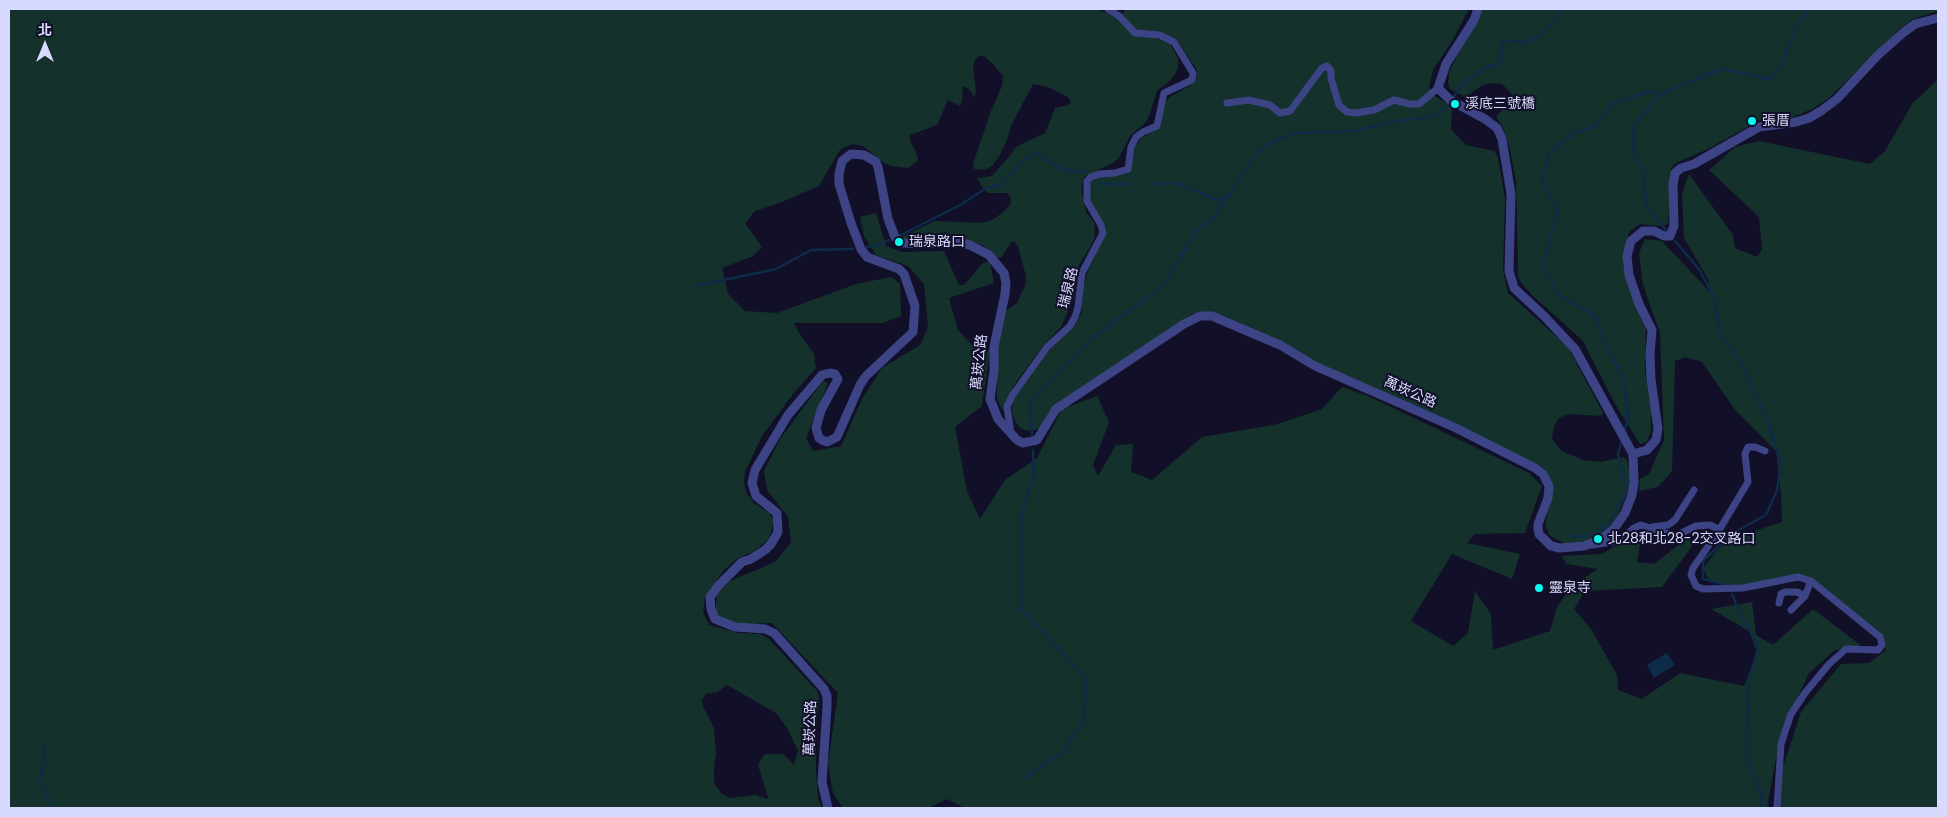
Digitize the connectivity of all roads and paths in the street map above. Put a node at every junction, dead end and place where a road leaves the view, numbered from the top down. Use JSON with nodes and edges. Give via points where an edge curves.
{"nodes":[{"id":1,"x":1108,"y":9,"type":"edge"},
{"id":2,"x":1478,"y":9,"type":"edge"},
{"id":3,"x":1938,"y":18,"type":"edge"},
{"id":4,"x":1438,"y":88,"type":"junction"},
{"id":5,"x":1227,"y":103,"type":"dead end"},
{"id":6,"x":1011,"y":433,"type":"junction"},
{"id":7,"x":1765,"y":451,"type":"dead end"},
{"id":8,"x":1633,"y":454,"type":"junction"},
{"id":9,"x":1694,"y":490,"type":"dead end"},
{"id":10,"x":1652,"y":527,"type":"junction"},
{"id":11,"x":1718,"y":532,"type":"junction"},
{"id":12,"x":1584,"y":546,"type":"junction"},
{"id":13,"x":1811,"y":581,"type":"junction"},
{"id":14,"x":1805,"y":596,"type":"junction"},
{"id":15,"x":1779,"y":603,"type":"dead end"},
{"id":16,"x":1791,"y":610,"type":"dead end"},
{"id":17,"x":828,"y":808,"type":"edge"},
{"id":18,"x":1777,"y":808,"type":"edge"}],
"edges":[{"from":1,"to":6,"type":"street","name":"瑞泉路","via":[[1135,33],[1159,35],[1174,42],[1193,73],[1192,80],[1164,93],[1158,126],[1136,136],[1128,169],[1098,174],[1087,182],[1087,201],[1103,233],[1082,274],[1078,307],[1070,326],[1047,347],[1012,396],[1007,408]]},
{"from":2,"to":4,"type":"street","via":[[1446,64]]},
{"from":3,"to":8,"type":"street","via":[[1916,24],[1904,32],[1821,111],[1796,122],[1759,127],[1675,173],[1674,226],[1670,236],[1643,231],[1631,241],[1627,256],[1629,275],[1652,330],[1651,379],[1658,429],[1656,440],[1647,450]]},
{"from":4,"to":5,"type":"street","via":[[1419,104],[1394,100],[1374,110],[1347,112],[1339,105],[1327,66],[1322,68],[1290,111],[1280,113],[1270,105],[1250,100]]},
{"from":4,"to":8,"type":"street","name":"萬崁公路","via":[[1453,102],[1497,128],[1502,139],[1511,194],[1510,271],[1514,288],[1575,348]]},
{"from":6,"to":12,"type":"street","name":"萬崁公路","via":[[1023,443],[1036,440],[1056,409],[1184,324],[1200,316],[1212,316],[1456,428],[1535,468],[1547,480],[1550,490],[1538,524],[1539,534],[1551,546]]},
{"from":6,"to":17,"type":"street","name":"萬崁公路","via":[[998,419],[990,399],[994,347],[1006,294],[1004,273],[989,255],[970,245],[957,242],[904,244],[899,241],[888,219],[876,162],[860,154],[847,156],[840,165],[839,184],[860,249],[867,257],[904,274],[915,306],[913,332],[860,384],[833,440],[827,442],[819,438],[816,428],[821,410],[838,379],[835,374],[822,375],[788,414],[755,470],[752,483],[756,496],[777,513],[778,532],[765,550],[742,562],[710,597],[715,619],[735,627],[765,629],[774,633],[824,689],[827,707],[822,782]]},
{"from":7,"to":11,"type":"street","via":[[1748,447],[1745,454],[1748,482]]},
{"from":8,"to":12,"type":"street","name":"萬崁公路","via":[[1634,482],[1625,513],[1607,535]]},
{"from":9,"to":10,"type":"street","via":[[1675,520],[1668,525]]},
{"from":10,"to":11,"type":"street","via":[[1675,536],[1696,526],[1710,525]]},
{"from":10,"to":12,"type":"street","via":[[1641,525],[1619,541]]},
{"from":11,"to":13,"type":"street","via":[[1691,575],[1696,586],[1703,590],[1743,588],[1798,576]]},
{"from":13,"to":14,"type":"street"},
{"from":13,"to":18,"type":"street","via":[[1880,637],[1882,645],[1878,650],[1846,649],[1829,664],[1800,700],[1791,714],[1781,744]]},
{"from":14,"to":15,"type":"street","via":[[1785,592],[1781,594]]},
{"from":14,"to":16,"type":"street"}]}
